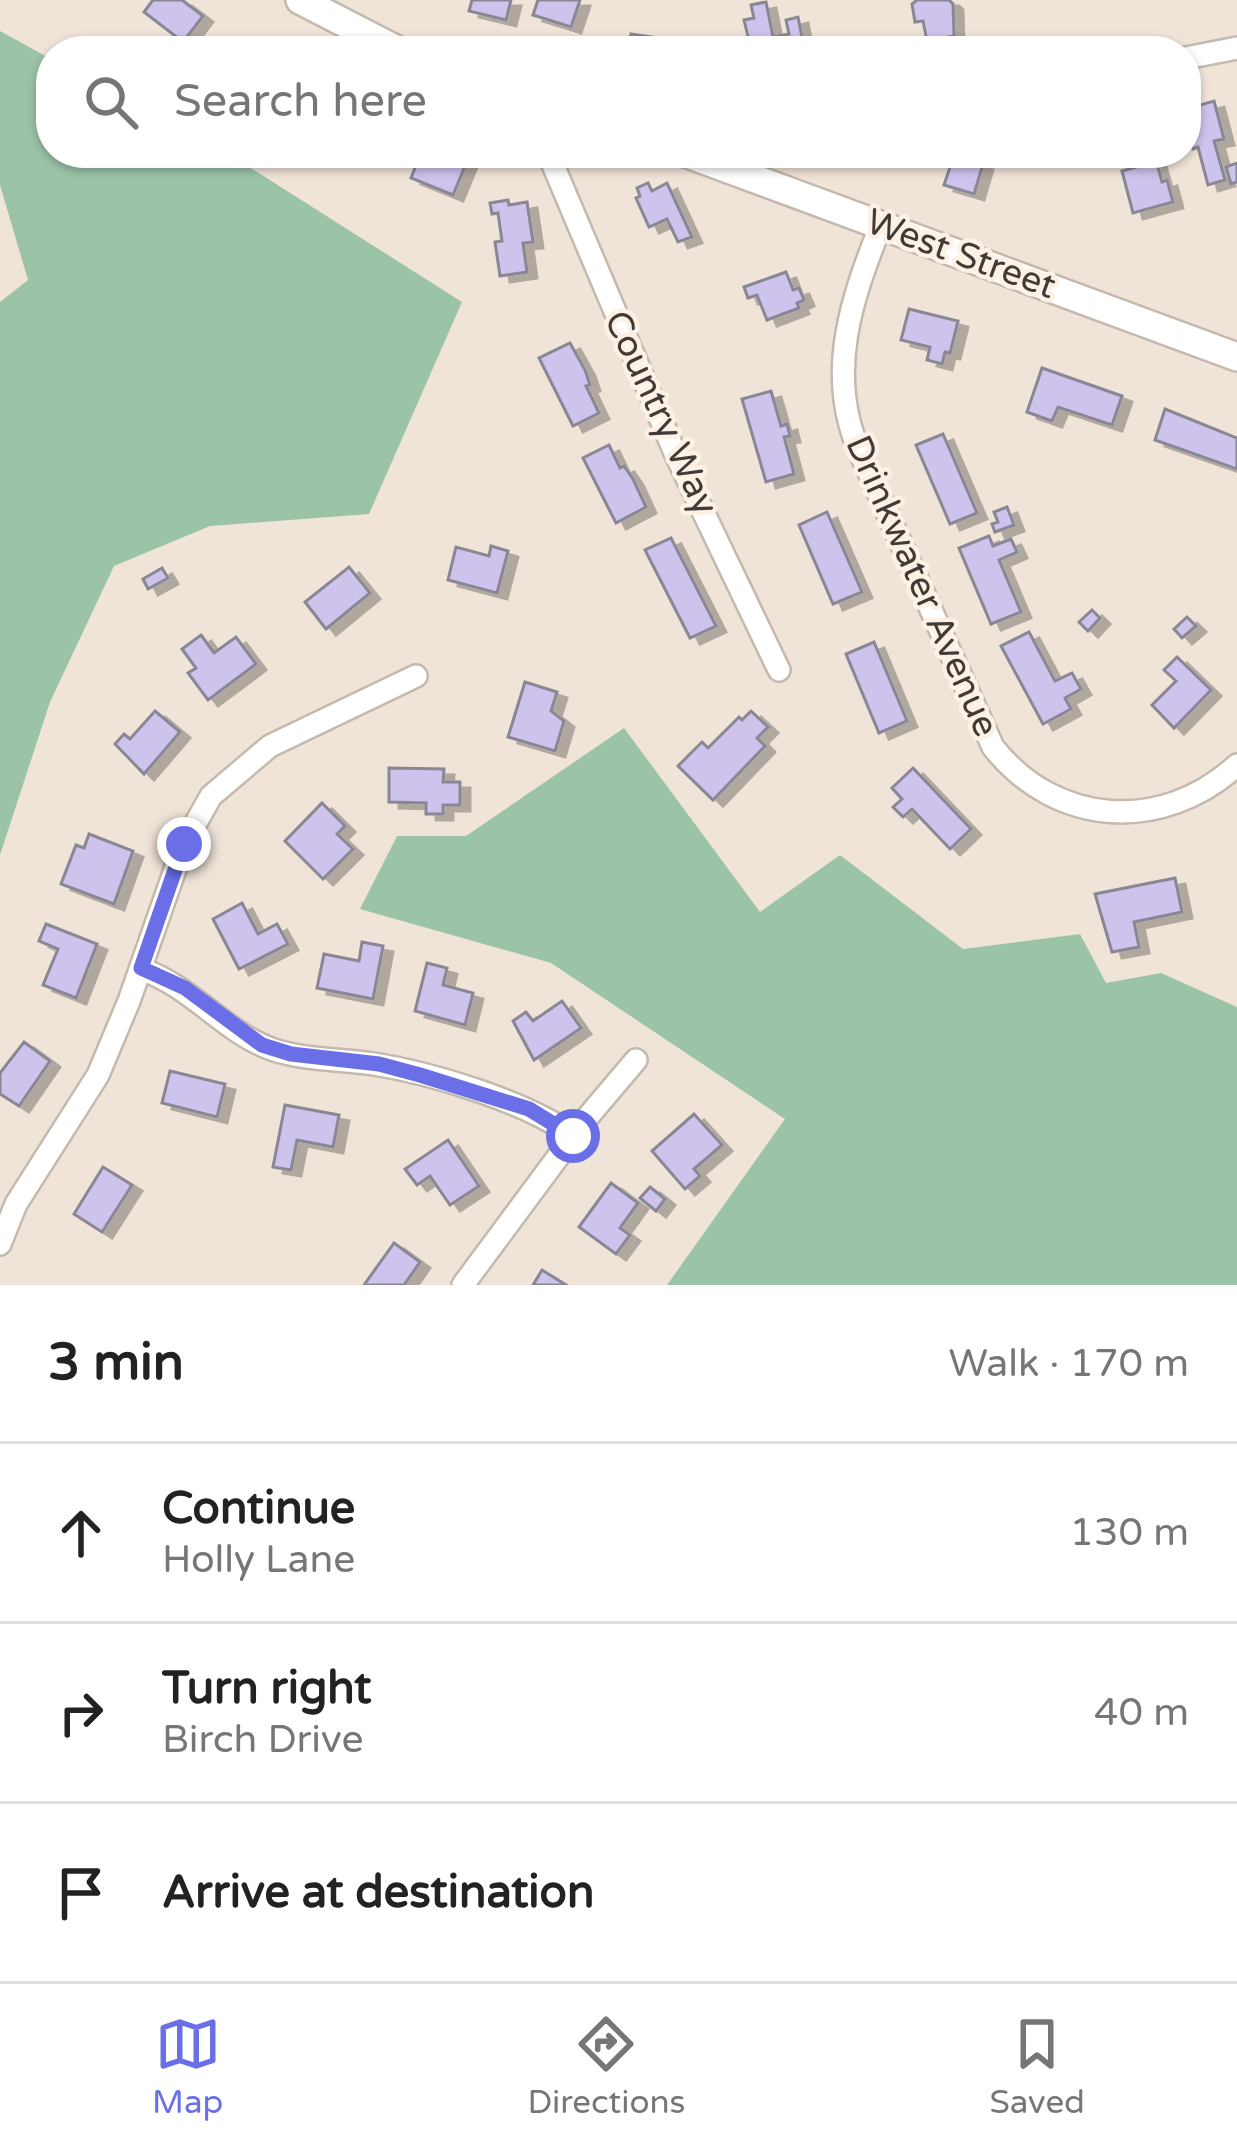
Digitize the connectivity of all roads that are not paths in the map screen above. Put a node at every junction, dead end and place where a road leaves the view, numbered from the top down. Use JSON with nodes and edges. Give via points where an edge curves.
{"nodes":[{"id":1,"x":300,"y":0,"type":"edge"},
{"id":2,"x":370,"y":36,"type":"edge"},
{"id":3,"x":1237,"y":48,"type":"edge"},
{"id":4,"x":1201,"y":55,"type":"edge"},
{"id":5,"x":554,"y":168,"type":"edge"},
{"id":6,"x":761,"y":168,"type":"edge"},
{"id":7,"x":881,"y":225,"type":"junction"},
{"id":8,"x":1237,"y":357,"type":"edge"},
{"id":9,"x":779,"y":670,"type":"dead end"},
{"id":10,"x":416,"y":676,"type":"dead end"},
{"id":11,"x":1237,"y":765,"type":"edge"},
{"id":12,"x":141,"y":968,"type":"junction"},
{"id":13,"x":636,"y":1060,"type":"dead end"},
{"id":14,"x":573,"y":1136,"type":"junction"},
{"id":15,"x":0,"y":1244,"type":"edge"},
{"id":16,"x":463,"y":1285,"type":"edge"}],
"edges":[{"from":1,"to":2,"type":"street"},
{"from":3,"to":4,"type":"street"},
{"from":5,"to":9,"type":"street","name":"Country Way","via":[[675,453]]},
{"from":6,"to":7,"type":"street","name":"West Street"},
{"from":7,"to":8,"type":"street","name":"West Street"},
{"from":7,"to":11,"type":"street","name":"Drinkwater Avenue","via":[[845,340],[848,419],[993,747],[1054,797],[1102,813],[1170,807]]},
{"from":10,"to":12,"type":"street","via":[[270,746],[224,782],[191,828]]},
{"from":12,"to":14,"type":"street","via":[[185,988],[262,1045],[420,1075],[529,1109]]},
{"from":12,"to":15,"type":"street","via":[[98,1076],[16,1204]]},
{"from":13,"to":14,"type":"street"},
{"from":14,"to":16,"type":"street"}]}
